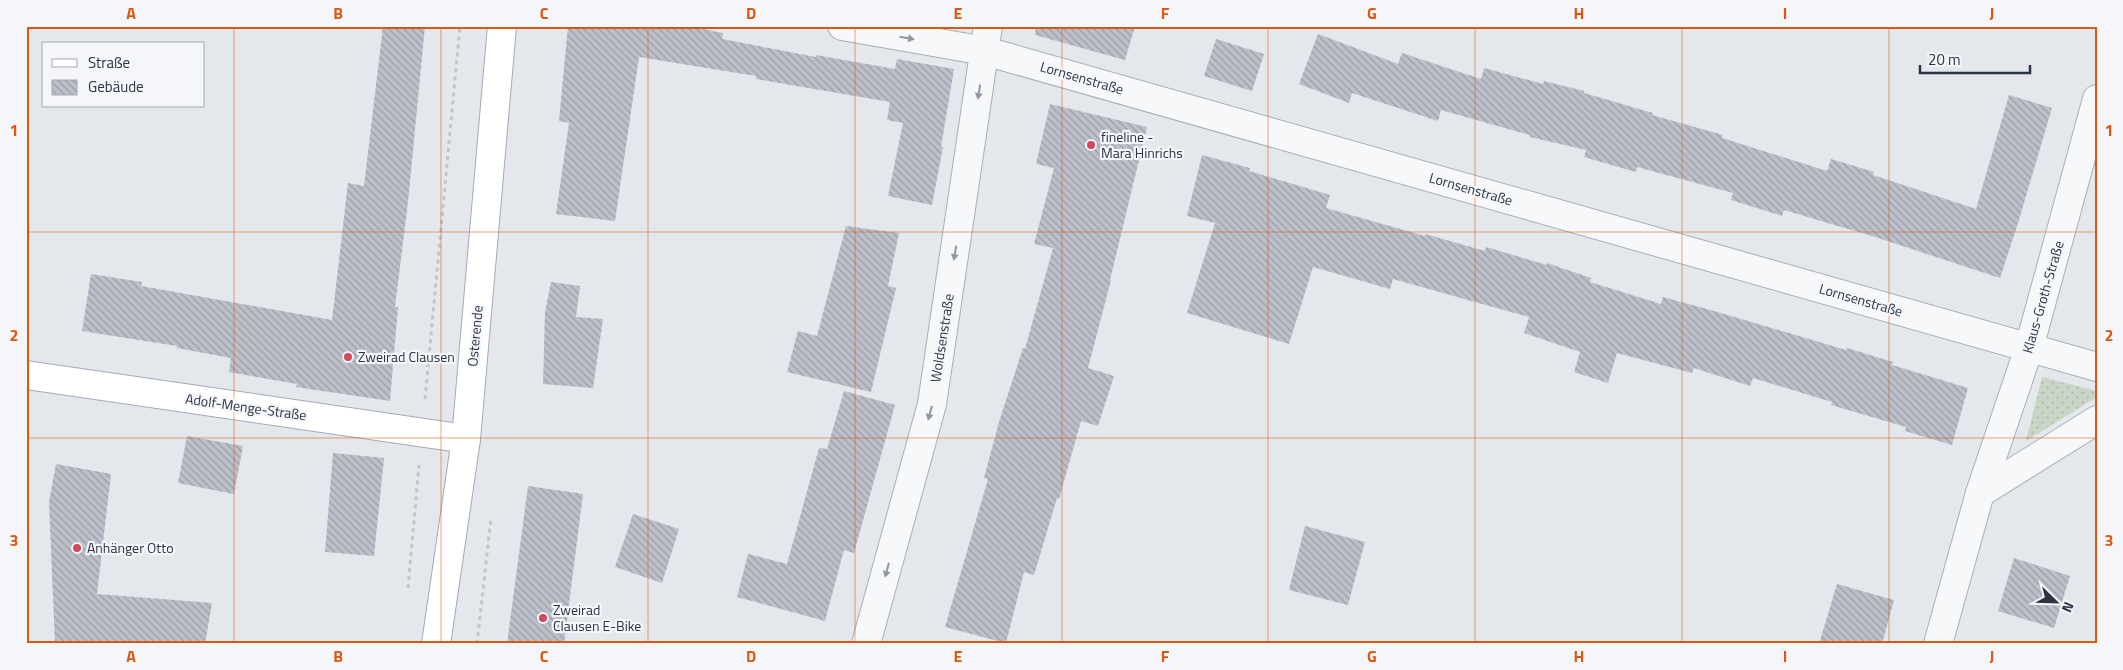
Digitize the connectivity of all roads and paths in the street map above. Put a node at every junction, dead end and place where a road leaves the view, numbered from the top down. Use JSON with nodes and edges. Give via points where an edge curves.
{"nodes":[{"id":1,"x":460,"y":26,"type":"edge"},
{"id":2,"x":502,"y":26,"type":"edge"},
{"id":3,"x":842,"y":26,"type":"edge"},
{"id":4,"x":987,"y":39,"type":"edge"},
{"id":5,"x":2097,"y":99,"type":"edge"},
{"id":6,"x":2029,"y":348,"type":"junction"},
{"id":7,"x":2097,"y":367,"type":"edge"},
{"id":8,"x":26,"y":375,"type":"edge"},
{"id":9,"x":2097,"y":420,"type":"edge"},
{"id":10,"x":422,"y":432,"type":"junction"},
{"id":11,"x":466,"y":439,"type":"junction"},
{"id":12,"x":1980,"y":492,"type":"junction"},
{"id":13,"x":408,"y":596,"type":"dead end"},
{"id":14,"x":436,"y":644,"type":"edge"},
{"id":15,"x":866,"y":644,"type":"edge"},
{"id":16,"x":1938,"y":644,"type":"edge"}],
"edges":[{"from":1,"to":10,"type":"path"},
{"from":2,"to":11,"type":"main road","name":"Osterende"},
{"from":3,"to":4,"type":"street","name":"Lornsenstraße","one_way":true},
{"from":4,"to":6,"type":"street","name":"Lornsenstraße"},
{"from":4,"to":15,"type":"street","name":"Woldsenstraße","one_way":true,"via":[[932,404]]},
{"from":5,"to":6,"type":"street","name":"Klaus-Groth-Straße"},
{"from":6,"to":7,"type":"street","name":"Lornsenstraße"},
{"from":6,"to":12,"type":"street","name":"Klaus-Groth-Straße"},
{"from":8,"to":10,"type":"main road","name":"Adolf-Menge-Straße"},
{"from":9,"to":12,"type":"street"},
{"from":10,"to":11,"type":"main road","name":"Adolf-Menge-Straße"},
{"from":10,"to":13,"type":"path"},
{"from":11,"to":14,"type":"main road","name":"Osterende"},
{"from":12,"to":16,"type":"street","name":"Klaus-Groth-Straße"}]}
